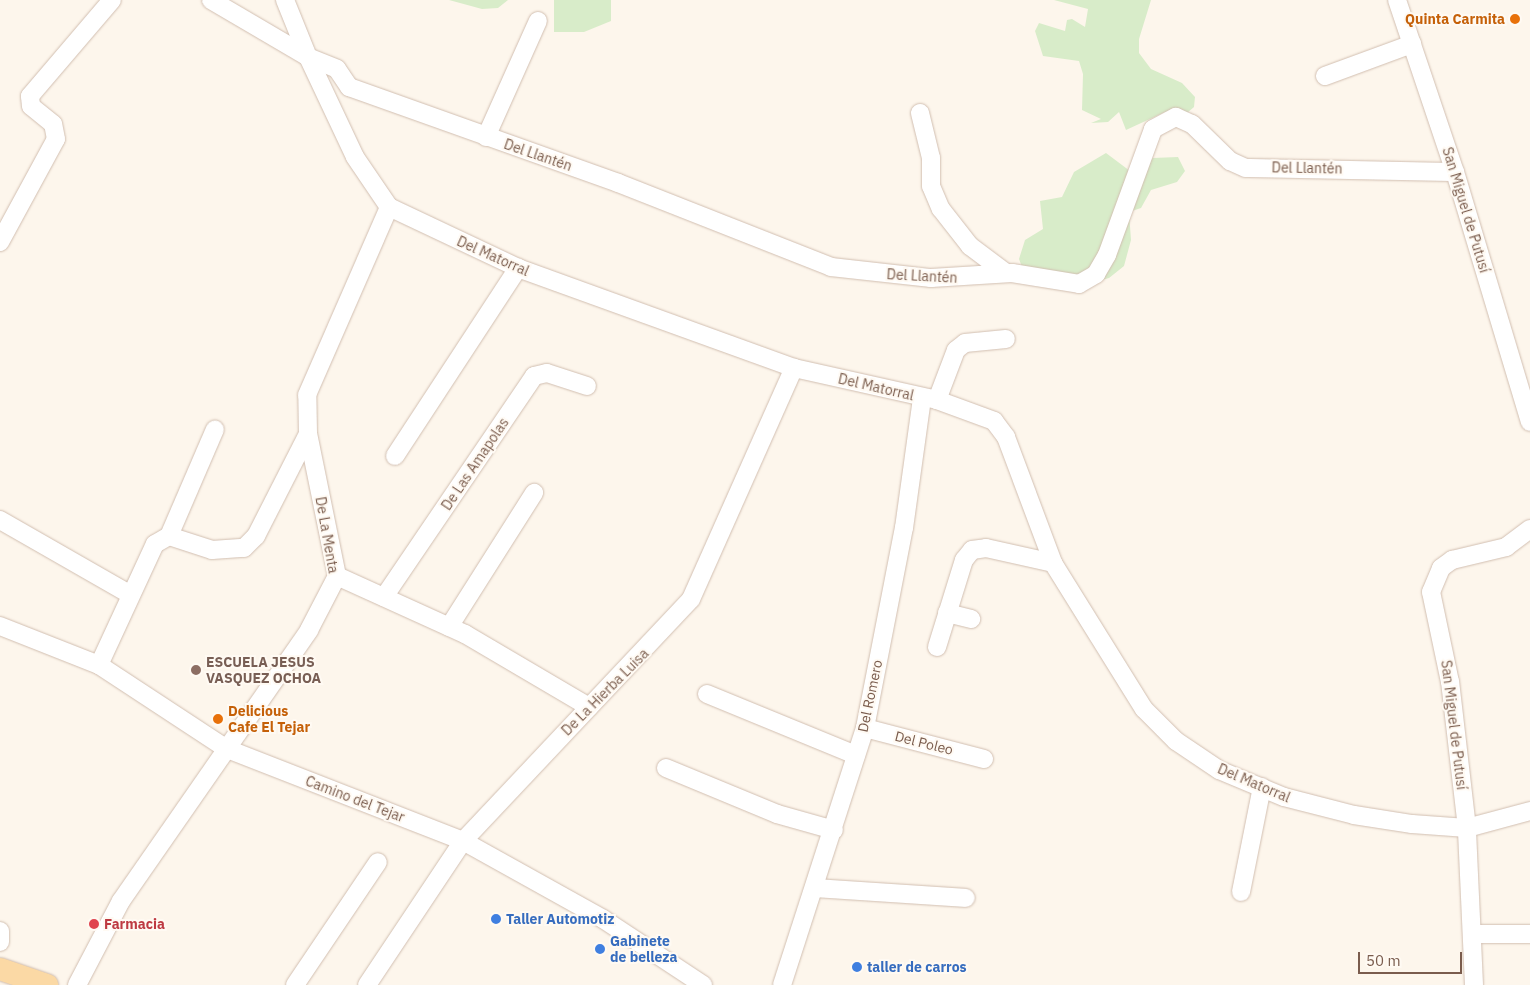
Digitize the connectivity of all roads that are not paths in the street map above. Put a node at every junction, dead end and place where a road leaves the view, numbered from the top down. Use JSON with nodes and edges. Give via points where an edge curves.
{"nodes":[{"id":1,"x":112,"y":0,"type":"edge"},
{"id":2,"x":211,"y":0,"type":"edge"},
{"id":3,"x":285,"y":0,"type":"edge"},
{"id":4,"x":1397,"y":0,"type":"edge"},
{"id":5,"x":538,"y":21,"type":"dead end"},
{"id":6,"x":1412,"y":44,"type":"junction"},
{"id":7,"x":308,"y":57,"type":"junction"},
{"id":8,"x":1325,"y":76,"type":"dead end"},
{"id":9,"x":920,"y":113,"type":"dead end"},
{"id":10,"x":486,"y":137,"type":"junction"},
{"id":11,"x":1455,"y":172,"type":"junction"},
{"id":12,"x":389,"y":207,"type":"junction"},
{"id":13,"x":0,"y":242,"type":"edge"},
{"id":14,"x":518,"y":268,"type":"junction"},
{"id":15,"x":1006,"y":273,"type":"junction"},
{"id":16,"x":1006,"y":340,"type":"dead end"},
{"id":17,"x":794,"y":368,"type":"junction"},
{"id":18,"x":588,"y":386,"type":"dead end"},
{"id":19,"x":930,"y":399,"type":"junction"},
{"id":20,"x":1530,"y":422,"type":"edge"},
{"id":21,"x":215,"y":429,"type":"dead end"},
{"id":22,"x":308,"y":434,"type":"junction"},
{"id":23,"x":395,"y":456,"type":"dead end"},
{"id":24,"x":534,"y":493,"type":"dead end"},
{"id":25,"x":0,"y":520,"type":"edge"},
{"id":26,"x":1530,"y":529,"type":"edge"},
{"id":27,"x":169,"y":536,"type":"junction"},
{"id":28,"x":1053,"y":563,"type":"junction"},
{"id":29,"x":337,"y":576,"type":"junction"},
{"id":30,"x":129,"y":594,"type":"junction"},
{"id":31,"x":384,"y":597,"type":"junction"},
{"id":32,"x":948,"y":613,"type":"junction"},
{"id":33,"x":971,"y":619,"type":"dead end"},
{"id":34,"x":0,"y":626,"type":"edge"},
{"id":35,"x":448,"y":627,"type":"junction"},
{"id":36,"x":937,"y":647,"type":"dead end"},
{"id":37,"x":99,"y":665,"type":"junction"},
{"id":38,"x":707,"y":694,"type":"dead end"},
{"id":39,"x":589,"y":707,"type":"junction"},
{"id":40,"x":865,"y":728,"type":"junction"},
{"id":41,"x":227,"y":749,"type":"junction"},
{"id":42,"x":856,"y":756,"type":"junction"},
{"id":43,"x":984,"y":759,"type":"dead end"},
{"id":44,"x":666,"y":768,"type":"dead end"},
{"id":45,"x":1262,"y":787,"type":"junction"},
{"id":46,"x":1530,"y":811,"type":"edge"},
{"id":47,"x":1467,"y":828,"type":"junction"},
{"id":48,"x":834,"y":830,"type":"junction"},
{"id":49,"x":463,"y":840,"type":"junction"},
{"id":50,"x":378,"y":862,"type":"dead end"},
{"id":51,"x":816,"y":888,"type":"junction"},
{"id":52,"x":1242,"y":892,"type":"dead end"},
{"id":53,"x":966,"y":898,"type":"dead end"},
{"id":54,"x":0,"y":931,"type":"edge"},
{"id":55,"x":1473,"y":934,"type":"junction"},
{"id":56,"x":1530,"y":934,"type":"edge"},
{"id":57,"x":0,"y":942,"type":"edge"},
{"id":58,"x":0,"y":969,"type":"edge"},
{"id":59,"x":36,"y":983,"type":"edge"},
{"id":60,"x":78,"y":985,"type":"edge"},
{"id":61,"x":296,"y":985,"type":"edge"},
{"id":62,"x":367,"y":985,"type":"edge"},
{"id":63,"x":703,"y":985,"type":"edge"},
{"id":64,"x":782,"y":985,"type":"edge"},
{"id":65,"x":1474,"y":985,"type":"edge"}],
"edges":[{"from":1,"to":13,"type":"street","via":[[30,96],[31,106],[53,124],[56,139]]},
{"from":2,"to":7,"type":"street"},
{"from":3,"to":7,"type":"street"},
{"from":4,"to":6,"type":"street","name":"San Miguel de Putusí"},
{"from":5,"to":10,"type":"street"},
{"from":6,"to":8,"type":"street"},
{"from":6,"to":11,"type":"street","name":"San Miguel de Putusí"},
{"from":7,"to":10,"type":"street","name":"Del Llantén","via":[[337,70],[344,82],[358,92]]},
{"from":7,"to":12,"type":"street","via":[[355,157]]},
{"from":9,"to":15,"type":"street","via":[[932,158],[930,186],[941,209],[964,240]]},
{"from":10,"to":15,"type":"street","name":"Del Llantén","via":[[830,267],[931,278]]},
{"from":11,"to":15,"type":"street","name":"Del Llantén","via":[[1246,168],[1230,161],[1192,124],[1176,117],[1153,128],[1119,226],[1096,274],[1079,284]]},
{"from":11,"to":20,"type":"street","name":"San Miguel de Putusí"},
{"from":12,"to":14,"type":"street","name":"Del Matorral"},
{"from":12,"to":22,"type":"street","name":"De La Menta","via":[[308,395]]},
{"from":14,"to":17,"type":"street","name":"Del Matorral"},
{"from":14,"to":23,"type":"street"},
{"from":16,"to":19,"type":"street","name":"Del Romero","via":[[965,343],[956,350]]},
{"from":17,"to":19,"type":"street","name":"Del Matorral"},
{"from":17,"to":39,"type":"street","name":"De La Hierba Luisa","via":[[691,599]]},
{"from":18,"to":31,"type":"street","name":"De Las Amapolas","via":[[547,373],[534,376]]},
{"from":19,"to":28,"type":"street","name":"Del Matorral","via":[[981,413],[1006,437]]},
{"from":19,"to":40,"type":"street","name":"Del Romero"},
{"from":21,"to":27,"type":"street"},
{"from":22,"to":27,"type":"street","via":[[256,536],[244,548],[212,550]]},
{"from":22,"to":29,"type":"street","name":"De La Menta"},
{"from":24,"to":35,"type":"street"},
{"from":25,"to":30,"type":"street"},
{"from":26,"to":47,"type":"street","name":"San Miguel de Putusí","via":[[1506,547],[1452,560],[1441,568],[1431,592],[1450,682]]},
{"from":27,"to":30,"type":"street","via":[[154,544]]},
{"from":28,"to":32,"type":"street","via":[[986,548],[972,550],[964,560]]},
{"from":28,"to":45,"type":"street","name":"Del Matorral","via":[[1144,709],[1176,741],[1205,760]]},
{"from":29,"to":31,"type":"street"},
{"from":29,"to":41,"type":"street","name":"De La Menta","via":[[309,630]]},
{"from":30,"to":37,"type":"street"},
{"from":31,"to":35,"type":"street"},
{"from":32,"to":33,"type":"street"},
{"from":32,"to":36,"type":"street"},
{"from":34,"to":37,"type":"street","name":"Camino del Tejar"},
{"from":35,"to":39,"type":"street"},
{"from":37,"to":41,"type":"street","name":"Camino del Tejar"},
{"from":38,"to":42,"type":"street"},
{"from":39,"to":49,"type":"street","name":"De La Hierba Luisa"},
{"from":40,"to":42,"type":"street","name":"Del Romero"},
{"from":40,"to":43,"type":"street","name":"Del Poleo"},
{"from":41,"to":49,"type":"street","name":"Camino del Tejar"},
{"from":41,"to":60,"type":"street","name":"De La Menta","via":[[121,902]]},
{"from":42,"to":48,"type":"street","name":"Del Romero"},
{"from":44,"to":48,"type":"street","via":[[777,814]]},
{"from":45,"to":47,"type":"street","name":"Del Matorral","via":[[1354,815]]},
{"from":45,"to":52,"type":"street"},
{"from":46,"to":47,"type":"street"},
{"from":47,"to":55,"type":"street","name":"San Miguel de Putusí"},
{"from":48,"to":51,"type":"street","name":"Del Romero"},
{"from":49,"to":62,"type":"street","name":"De La Hierba Luisa"},
{"from":49,"to":63,"type":"street","name":"Camino del Tejar","via":[[603,918]]},
{"from":50,"to":61,"type":"street"},
{"from":51,"to":53,"type":"street"},
{"from":51,"to":64,"type":"street","name":"Del Romero"},
{"from":54,"to":57,"type":"street"},
{"from":55,"to":56,"type":"street"},
{"from":55,"to":65,"type":"street","name":"San Miguel de Putusí"},
{"from":58,"to":59,"type":"main road"}]}
